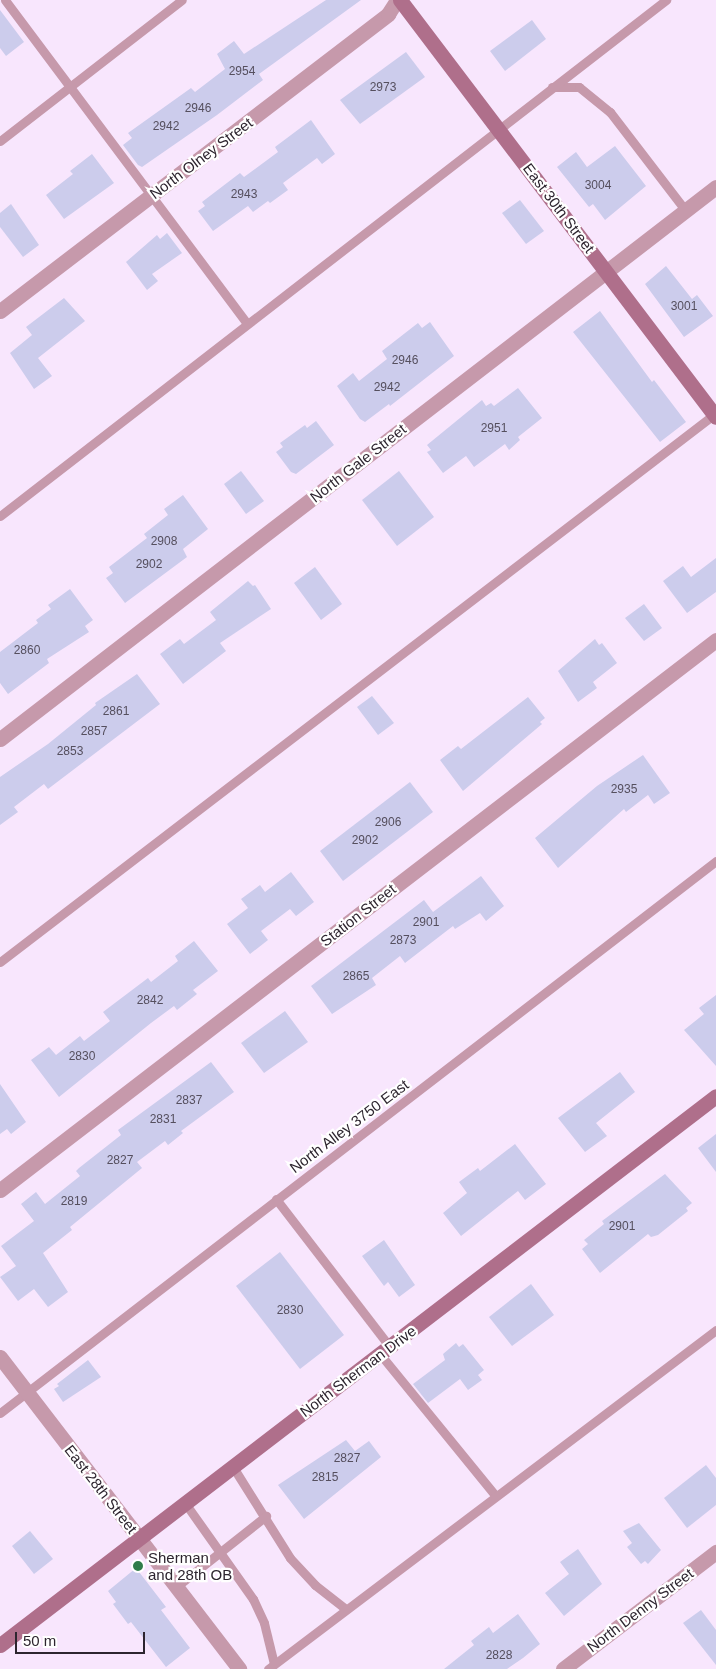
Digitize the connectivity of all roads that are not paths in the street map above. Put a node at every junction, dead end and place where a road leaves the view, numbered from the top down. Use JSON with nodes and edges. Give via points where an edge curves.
{"nodes":[{"id":1,"x":5,"y":0,"type":"edge"},
{"id":2,"x":182,"y":0,"type":"edge"},
{"id":3,"x":399,"y":0,"type":"edge"},
{"id":4,"x":666,"y":0,"type":"edge"},
{"id":5,"x":552,"y":87,"type":"junction"},
{"id":6,"x":70,"y":88,"type":"junction"},
{"id":7,"x":499,"y":129,"type":"junction"},
{"id":8,"x":0,"y":141,"type":"edge"},
{"id":9,"x":716,"y":187,"type":"edge"},
{"id":10,"x":151,"y":196,"type":"junction"},
{"id":11,"x":686,"y":211,"type":"junction"},
{"id":12,"x":607,"y":271,"type":"junction"},
{"id":13,"x":0,"y":311,"type":"edge"},
{"id":14,"x":247,"y":324,"type":"junction"},
{"id":15,"x":715,"y":415,"type":"edge"},
{"id":16,"x":0,"y":516,"type":"edge"},
{"id":17,"x":716,"y":640,"type":"edge"},
{"id":18,"x":0,"y":739,"type":"edge"},
{"id":19,"x":716,"y":861,"type":"edge"},
{"id":20,"x":0,"y":962,"type":"edge"},
{"id":21,"x":716,"y":1096,"type":"edge"},
{"id":22,"x":0,"y":1190,"type":"edge"},
{"id":23,"x":276,"y":1199,"type":"junction"},
{"id":24,"x":716,"y":1330,"type":"edge"},
{"id":25,"x":385,"y":1350,"type":"junction"},
{"id":26,"x":0,"y":1357,"type":"edge"},
{"id":27,"x":27,"y":1392,"type":"junction"},
{"id":28,"x":0,"y":1413,"type":"edge"},
{"id":29,"x":233,"y":1467,"type":"junction"},
{"id":30,"x":495,"y":1495,"type":"junction"},
{"id":31,"x":185,"y":1504,"type":"junction"},
{"id":32,"x":266,"y":1516,"type":"junction"},
{"id":33,"x":140,"y":1538,"type":"junction"},
{"id":34,"x":716,"y":1552,"type":"edge"},
{"id":35,"x":220,"y":1553,"type":"junction"},
{"id":36,"x":176,"y":1587,"type":"junction"},
{"id":37,"x":346,"y":1609,"type":"junction"},
{"id":38,"x":0,"y":1645,"type":"edge"},
{"id":39,"x":271,"y":1667,"type":"edge"},
{"id":40,"x":238,"y":1669,"type":"edge"},
{"id":41,"x":564,"y":1669,"type":"edge"}],
"edges":[{"from":1,"to":6,"type":"lane"},
{"from":2,"to":6,"type":"lane"},
{"from":3,"to":7,"type":"main road","name":"East 30th Street"},
{"from":3,"to":10,"type":"street","name":"North Olney Street","via":[[388,14]]},
{"from":4,"to":5,"type":"lane"},
{"from":5,"to":7,"type":"lane"},
{"from":5,"to":11,"type":"lane","via":[[580,87],[610,112]]},
{"from":6,"to":8,"type":"lane"},
{"from":6,"to":10,"type":"lane"},
{"from":7,"to":12,"type":"main road","name":"East 30th Street"},
{"from":7,"to":14,"type":"lane"},
{"from":9,"to":11,"type":"street","name":"North Gale Street"},
{"from":10,"to":13,"type":"street","name":"North Olney Street"},
{"from":10,"to":14,"type":"lane"},
{"from":11,"to":12,"type":"street","name":"North Gale Street"},
{"from":12,"to":15,"type":"main road","name":"East 30th Street"},
{"from":12,"to":18,"type":"street","name":"North Gale Street"},
{"from":14,"to":16,"type":"lane"},
{"from":15,"to":20,"type":"lane"},
{"from":17,"to":22,"type":"street","name":"Station Street"},
{"from":19,"to":23,"type":"lane","name":"North Alley 3750 East"},
{"from":21,"to":25,"type":"main road","name":"North Sherman Drive"},
{"from":23,"to":25,"type":"lane"},
{"from":23,"to":27,"type":"lane","name":"North Alley 3750 East"},
{"from":24,"to":30,"type":"lane"},
{"from":25,"to":29,"type":"main road","name":"North Sherman Drive"},
{"from":25,"to":30,"type":"lane"},
{"from":26,"to":27,"type":"street","name":"East 28th Street"},
{"from":27,"to":28,"type":"lane","name":"North Alley 3750 East"},
{"from":27,"to":33,"type":"street","name":"East 28th Street"},
{"from":29,"to":31,"type":"main road","name":"North Sherman Drive"},
{"from":29,"to":32,"type":"lane"},
{"from":30,"to":37,"type":"lane"},
{"from":31,"to":33,"type":"main road","name":"North Sherman Drive"},
{"from":31,"to":35,"type":"lane"},
{"from":32,"to":35,"type":"lane"},
{"from":32,"to":37,"type":"lane","via":[[290,1558],[315,1585]]},
{"from":33,"to":36,"type":"street","name":"East 28th Street"},
{"from":33,"to":38,"type":"main road","name":"North Sherman Drive"},
{"from":34,"to":41,"type":"street","name":"North Denny Street"},
{"from":35,"to":36,"type":"lane"},
{"from":35,"to":39,"type":"lane","via":[[253,1599],[264,1623]]},
{"from":36,"to":40,"type":"street","name":"East 28th Street"},
{"from":37,"to":39,"type":"lane"}]}
